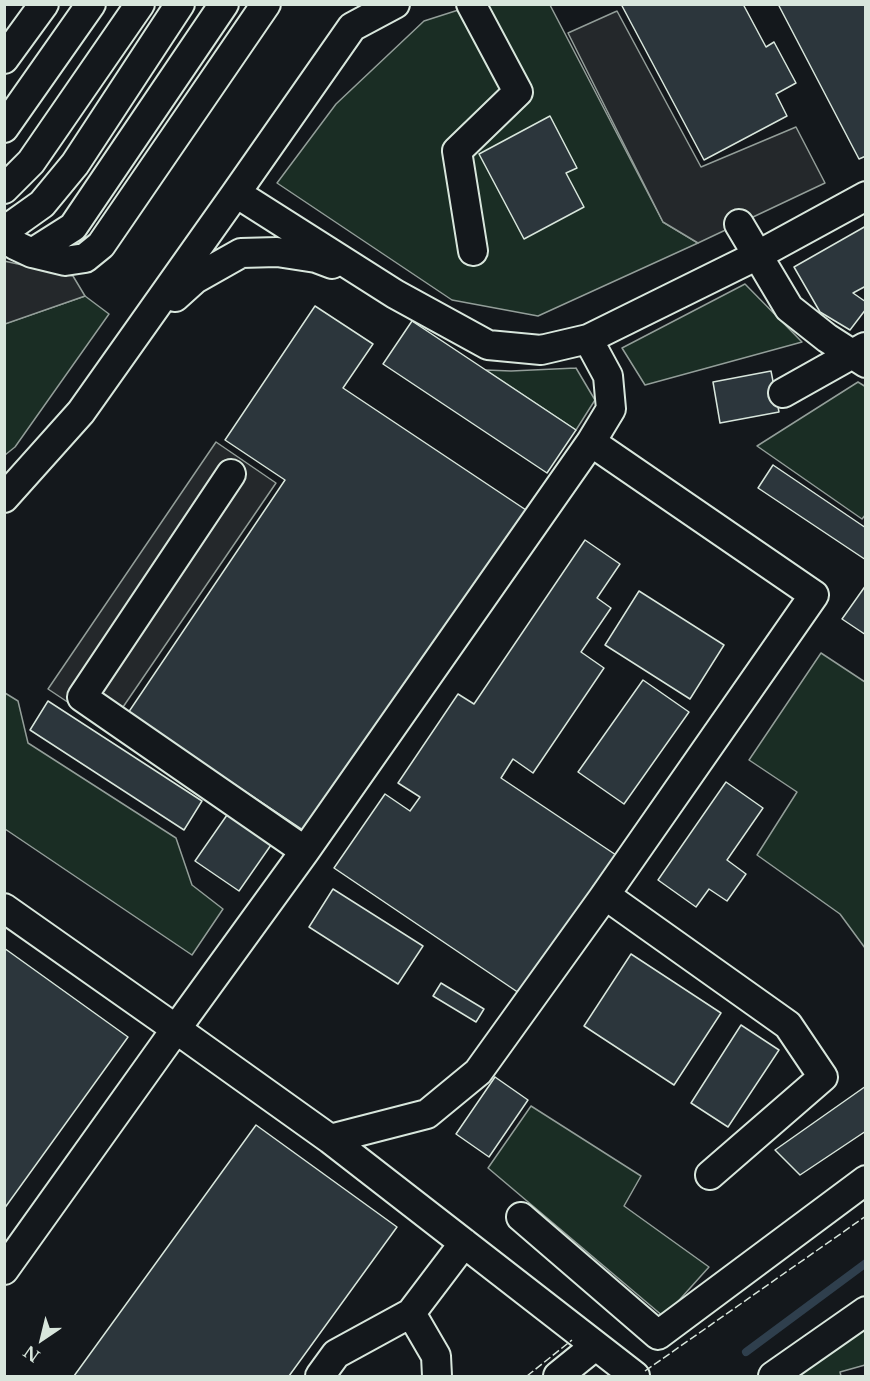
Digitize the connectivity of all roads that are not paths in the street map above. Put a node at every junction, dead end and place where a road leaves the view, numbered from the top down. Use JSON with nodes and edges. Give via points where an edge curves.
{"nodes":[{"id":1,"x":44,"y":4,"type":"edge"},
{"id":2,"x":91,"y":4,"type":"edge"},
{"id":3,"x":140,"y":4,"type":"edge"},
{"id":4,"x":180,"y":4,"type":"edge"},
{"id":5,"x":224,"y":4,"type":"edge"},
{"id":6,"x":266,"y":4,"type":"edge"},
{"id":7,"x":396,"y":4,"type":"edge"},
{"id":8,"x":471,"y":4,"type":"edge"},
{"id":9,"x":4,"y":59,"type":"edge"},
{"id":10,"x":4,"y":128,"type":"edge"},
{"id":11,"x":4,"y":189,"type":"edge"},
{"id":12,"x":236,"y":194,"type":"junction"},
{"id":13,"x":866,"y":196,"type":"edge"},
{"id":14,"x":738,"y":224,"type":"dead end"},
{"id":15,"x":4,"y":231,"type":"edge"},
{"id":16,"x":4,"y":238,"type":"edge"},
{"id":17,"x":473,"y":251,"type":"dead end"},
{"id":18,"x":32,"y":253,"type":"junction"},
{"id":19,"x":758,"y":255,"type":"junction"},
{"id":20,"x":369,"y":277,"type":"junction"},
{"id":21,"x":142,"y":327,"type":"junction"},
{"id":22,"x":588,"y":339,"type":"junction"},
{"id":23,"x":861,"y":355,"type":"edge"},
{"id":24,"x":783,"y":393,"type":"dead end"},
{"id":25,"x":591,"y":442,"type":"junction"},
{"id":26,"x":231,"y":474,"type":"dead end"},
{"id":27,"x":4,"y":498,"type":"edge"},
{"id":28,"x":305,"y":851,"type":"junction"},
{"id":29,"x":605,"y":895,"type":"junction"},
{"id":30,"x":4,"y":908,"type":"edge"},
{"id":31,"x":176,"y":1029,"type":"junction"},
{"id":32,"x":330,"y":1139,"type":"junction"},
{"id":33,"x":710,"y":1175,"type":"dead end"},
{"id":34,"x":866,"y":1180,"type":"edge"},
{"id":35,"x":521,"y":1218,"type":"dead end"},
{"id":36,"x":464,"y":1243,"type":"junction"},
{"id":37,"x":4,"y":1270,"type":"edge"},
{"id":38,"x":866,"y":1311,"type":"edge"},
{"id":39,"x":411,"y":1313,"type":"junction"},
{"id":40,"x":595,"y":1346,"type":"junction"},
{"id":41,"x":320,"y":1377,"type":"edge"},
{"id":42,"x":436,"y":1377,"type":"edge"},
{"id":43,"x":558,"y":1377,"type":"edge"},
{"id":44,"x":635,"y":1377,"type":"edge"},
{"id":45,"x":773,"y":1377,"type":"edge"}],
"edges":[{"from":1,"to":9,"type":"lane"},
{"from":2,"to":10,"type":"lane"},
{"from":3,"to":11,"type":"lane","via":[[31,162]]},
{"from":4,"to":15,"type":"lane","via":[[75,164],[42,204]]},
{"from":5,"to":18,"type":"lane","via":[[73,227]]},
{"from":6,"to":18,"type":"lane","via":[[101,245],[85,258],[65,261]]},
{"from":7,"to":12,"type":"lane","via":[[352,27]]},
{"from":8,"to":17,"type":"lane","via":[[519,92],[457,151]]},
{"from":12,"to":20,"type":"lane"},
{"from":12,"to":21,"type":"lane"},
{"from":13,"to":19,"type":"lane"},
{"from":14,"to":19,"type":"lane"},
{"from":16,"to":18,"type":"lane"},
{"from":19,"to":22,"type":"lane"},
{"from":19,"to":23,"type":"lane","via":[[789,308],[827,338]]},
{"from":20,"to":21,"type":"lane","via":[[316,258],[277,252],[241,253],[195,279]]},
{"from":20,"to":22,"type":"lane","via":[[488,345],[541,350]]},
{"from":21,"to":27,"type":"lane","via":[[81,412]]},
{"from":22,"to":25,"type":"lane","via":[[608,376],[611,409]]},
{"from":23,"to":24,"type":"lane"},
{"from":25,"to":28,"type":"lane"},
{"from":25,"to":29,"type":"lane","via":[[814,595]]},
{"from":26,"to":28,"type":"lane","via":[[82,696]]},
{"from":28,"to":31,"type":"lane"},
{"from":29,"to":32,"type":"lane","via":[[478,1072],[427,1114]]},
{"from":29,"to":33,"type":"lane","via":[[788,1025],[823,1077]]},
{"from":30,"to":31,"type":"lane"},
{"from":31,"to":32,"type":"lane"},
{"from":31,"to":37,"type":"lane"},
{"from":32,"to":36,"type":"lane"},
{"from":34,"to":35,"type":"lane","via":[[658,1335]]},
{"from":36,"to":39,"type":"lane"},
{"from":36,"to":40,"type":"lane"},
{"from":38,"to":45,"type":"lane"},
{"from":39,"to":41,"type":"lane","via":[[336,1354]]},
{"from":39,"to":42,"type":"lane","via":[[436,1356]]},
{"from":40,"to":43,"type":"lane"},
{"from":40,"to":44,"type":"lane"}]}
